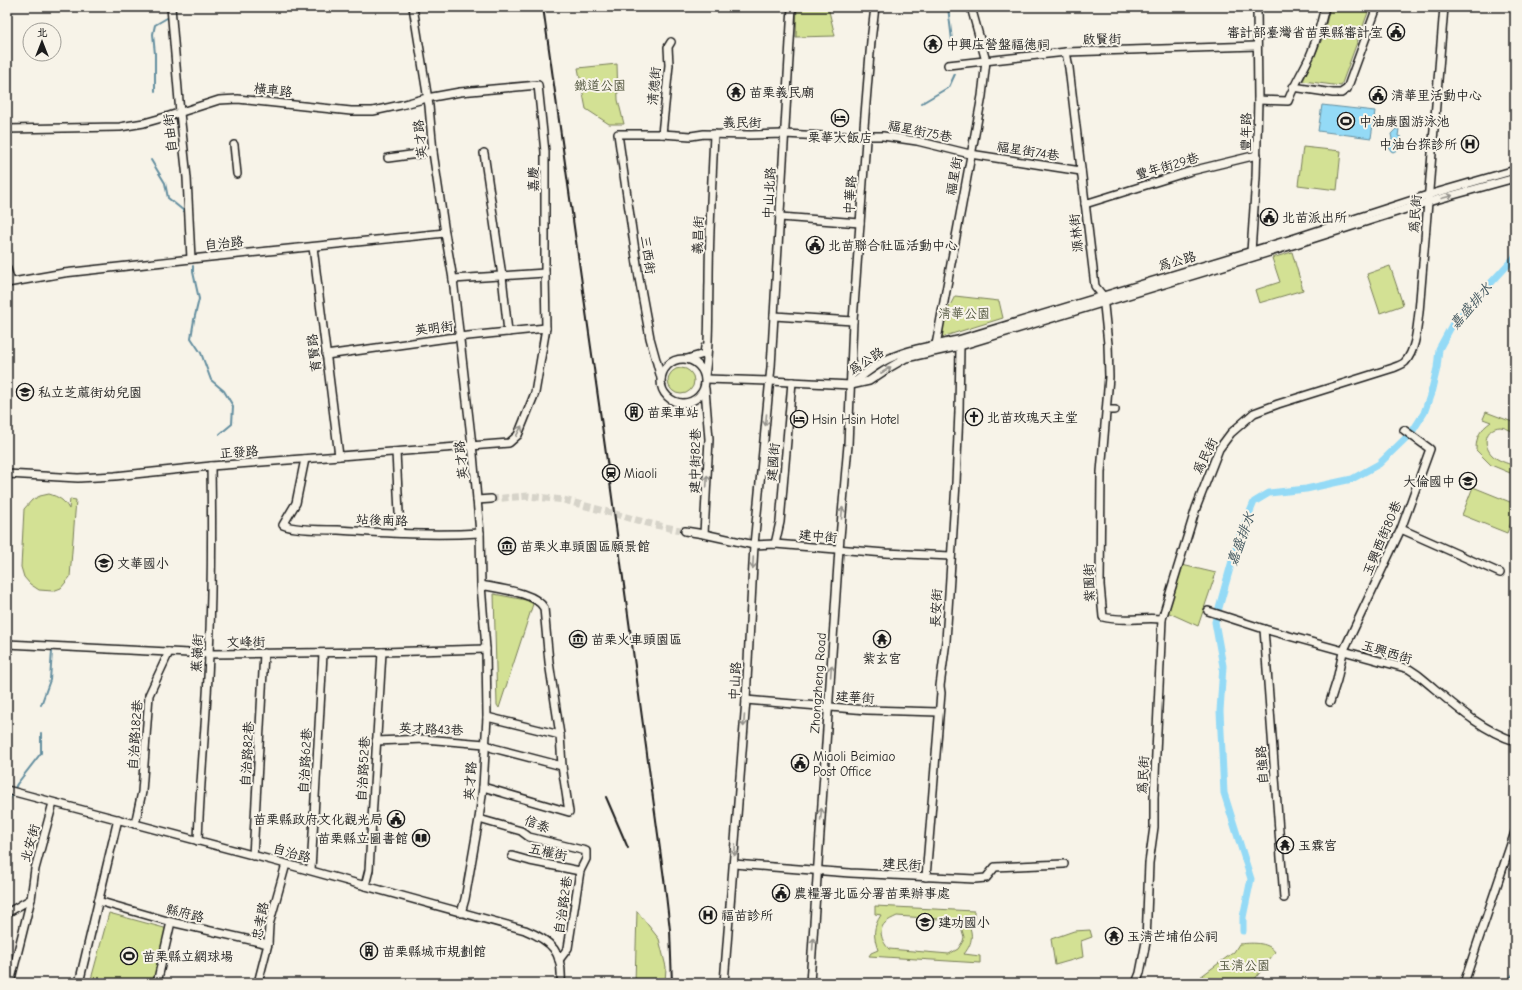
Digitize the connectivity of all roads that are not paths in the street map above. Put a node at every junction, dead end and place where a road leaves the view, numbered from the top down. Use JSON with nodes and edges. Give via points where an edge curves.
{"nodes":[{"id":1,"x":172,"y":7,"type":"edge"},
{"id":2,"x":413,"y":7,"type":"edge"},
{"id":3,"x":792,"y":7,"type":"edge"},
{"id":4,"x":875,"y":7,"type":"edge"},
{"id":5,"x":971,"y":7,"type":"edge"},
{"id":6,"x":1257,"y":7,"type":"edge"},
{"id":7,"x":1325,"y":7,"type":"edge"},
{"id":8,"x":1377,"y":7,"type":"edge"},
{"id":9,"x":1444,"y":7,"type":"edge"},
{"id":10,"x":671,"y":42,"type":"dead end"},
{"id":11,"x":1257,"y":46,"type":"junction"},
{"id":12,"x":1066,"y":52,"type":"junction"},
{"id":13,"x":986,"y":61,"type":"junction"},
{"id":14,"x":948,"y":65,"type":"dead end"},
{"id":15,"x":538,"y":85,"type":"joint"},
{"id":16,"x":1293,"y":87,"type":"junction"},
{"id":17,"x":426,"y":98,"type":"junction"},
{"id":18,"x":1258,"y":100,"type":"junction"},
{"id":19,"x":180,"y":113,"type":"junction"},
{"id":20,"x":7,"y":129,"type":"edge"},
{"id":21,"x":618,"y":134,"type":"joint"},
{"id":22,"x":662,"y":134,"type":"junction"},
{"id":23,"x":714,"y":134,"type":"junction"},
{"id":24,"x":784,"y":134,"type":"junction"},
{"id":25,"x":866,"y":135,"type":"junction"},
{"id":26,"x":234,"y":145,"type":"dead end"},
{"id":27,"x":433,"y":152,"type":"junction"},
{"id":28,"x":484,"y":153,"type":"dead end"},
{"id":29,"x":970,"y":154,"type":"junction"},
{"id":30,"x":1257,"y":155,"type":"junction"},
{"id":31,"x":388,"y":158,"type":"dead end"},
{"id":32,"x":1515,"y":170,"type":"edge"},
{"id":33,"x":1081,"y":171,"type":"junction"},
{"id":34,"x":237,"y":174,"type":"dead end"},
{"id":35,"x":1515,"y":178,"type":"edge"},
{"id":36,"x":1498,"y":179,"type":"junction"},
{"id":37,"x":1428,"y":198,"type":"junction"},
{"id":38,"x":1085,"y":204,"type":"junction"},
{"id":39,"x":780,"y":217,"type":"junction"},
{"id":40,"x":860,"y":223,"type":"junction"},
{"id":41,"x":445,"y":233,"type":"junction"},
{"id":42,"x":313,"y":247,"type":"junction"},
{"id":43,"x":1252,"y":254,"type":"junction"},
{"id":44,"x":191,"y":258,"type":"junction"},
{"id":45,"x":7,"y":269,"type":"edge"},
{"id":46,"x":545,"y":273,"type":"junction"},
{"id":47,"x":502,"y":276,"type":"junction"},
{"id":48,"x":453,"y":279,"type":"junction"},
{"id":49,"x":9,"y":283,"type":"edge"},
{"id":50,"x":1103,"y":299,"type":"junction"},
{"id":51,"x":774,"y":316,"type":"junction"},
{"id":52,"x":853,"y":322,"type":"junction"},
{"id":53,"x":546,"y":328,"type":"junction"},
{"id":54,"x":508,"y":332,"type":"junction"},
{"id":55,"x":459,"y":337,"type":"junction"},
{"id":56,"x":708,"y":338,"type":"junction"},
{"id":57,"x":959,"y":343,"type":"junction"},
{"id":58,"x":936,"y":348,"type":"junction"},
{"id":59,"x":326,"y":355,"type":"junction"},
{"id":60,"x":686,"y":359,"type":"junction"},
{"id":61,"x":705,"y":377,"type":"junction"},
{"id":62,"x":661,"y":378,"type":"junction"},
{"id":63,"x":770,"y":381,"type":"junction"},
{"id":64,"x":792,"y":382,"type":"junction"},
{"id":65,"x":851,"y":385,"type":"junction"},
{"id":66,"x":705,"y":389,"type":"junction"},
{"id":67,"x":1107,"y":410,"type":"junction"},
{"id":68,"x":1115,"y":410,"type":"dead end"},
{"id":69,"x":1404,"y":430,"type":"dead end"},
{"id":70,"x":472,"y":445,"type":"junction"},
{"id":71,"x":396,"y":452,"type":"junction"},
{"id":72,"x":339,"y":456,"type":"junction"},
{"id":73,"x":305,"y":459,"type":"junction"},
{"id":74,"x":211,"y":466,"type":"junction"},
{"id":75,"x":7,"y":474,"type":"edge"},
{"id":76,"x":1101,"y":488,"type":"joint"},
{"id":77,"x":491,"y":499,"type":"tunnel mouth"},
{"id":78,"x":477,"y":500,"type":"junction"},
{"id":79,"x":1401,"y":529,"type":"junction"},
{"id":80,"x":685,"y":531,"type":"tunnel mouth"},
{"id":81,"x":400,"y":533,"type":"junction"},
{"id":82,"x":480,"y":533,"type":"junction"},
{"id":83,"x":704,"y":534,"type":"junction"},
{"id":84,"x":775,"y":544,"type":"junction"},
{"id":85,"x":754,"y":545,"type":"junction"},
{"id":86,"x":839,"y":549,"type":"junction"},
{"id":87,"x":951,"y":556,"type":"junction"},
{"id":88,"x":1500,"y":573,"type":"dead end"},
{"id":89,"x":481,"y":585,"type":"junction"},
{"id":90,"x":1208,"y":611,"type":"dead end"},
{"id":91,"x":1162,"y":619,"type":"junction"},
{"id":92,"x":1264,"y":630,"type":"junction"},
{"id":93,"x":7,"y":644,"type":"edge"},
{"id":94,"x":486,"y":649,"type":"junction"},
{"id":95,"x":169,"y":652,"type":"junction"},
{"id":96,"x":382,"y":652,"type":"junction"},
{"id":97,"x":1343,"y":652,"type":"junction"},
{"id":98,"x":264,"y":653,"type":"junction"},
{"id":99,"x":209,"y":654,"type":"junction"},
{"id":100,"x":323,"y":654,"type":"junction"},
{"id":101,"x":746,"y":700,"type":"junction"},
{"id":102,"x":1330,"y":702,"type":"dead end"},
{"id":103,"x":829,"y":708,"type":"junction"},
{"id":104,"x":938,"y":712,"type":"junction"},
{"id":105,"x":487,"y":717,"type":"junction"},
{"id":106,"x":560,"y":735,"type":"junction"},
{"id":107,"x":376,"y":741,"type":"junction"},
{"id":108,"x":1515,"y":741,"type":"edge"},
{"id":109,"x":485,"y":744,"type":"junction"},
{"id":110,"x":562,"y":766,"type":"junction"},
{"id":111,"x":483,"y":787,"type":"junction"},
{"id":112,"x":7,"y":790,"type":"edge"},
{"id":113,"x":53,"y":803,"type":"junction"},
{"id":114,"x":118,"y":819,"type":"junction"},
{"id":115,"x":479,"y":819,"type":"junction"},
{"id":116,"x":135,"y":824,"type":"junction"},
{"id":117,"x":1515,"y":832,"type":"edge"},
{"id":118,"x":198,"y":841,"type":"junction"},
{"id":119,"x":586,"y":851,"type":"joint"},
{"id":120,"x":253,"y":856,"type":"junction"},
{"id":121,"x":512,"y":856,"type":"dead end"},
{"id":122,"x":286,"y":864,"type":"junction"},
{"id":123,"x":734,"y":864,"type":"junction"},
{"id":124,"x":1064,"y":864,"type":"dead end"},
{"id":125,"x":311,"y":870,"type":"junction"},
{"id":126,"x":580,"y":871,"type":"junction"},
{"id":127,"x":817,"y":871,"type":"junction"},
{"id":128,"x":926,"y":877,"type":"junction"},
{"id":129,"x":364,"y":886,"type":"junction"},
{"id":130,"x":1284,"y":898,"type":"dead end"},
{"id":131,"x":31,"y":899,"type":"junction"},
{"id":132,"x":98,"y":901,"type":"junction"},
{"id":133,"x":7,"y":913,"type":"edge"},
{"id":134,"x":461,"y":913,"type":"junction"},
{"id":135,"x":171,"y":922,"type":"junction"},
{"id":136,"x":268,"y":944,"type":"junction"},
{"id":137,"x":559,"y":960,"type":"junction"},
{"id":138,"x":10,"y":983,"type":"edge"},
{"id":139,"x":79,"y":983,"type":"edge"},
{"id":140,"x":157,"y":983,"type":"edge"},
{"id":141,"x":258,"y":983,"type":"edge"},
{"id":142,"x":561,"y":983,"type":"edge"},
{"id":143,"x":724,"y":983,"type":"edge"},
{"id":144,"x":810,"y":983,"type":"edge"},
{"id":145,"x":1136,"y":983,"type":"edge"},
{"id":146,"x":1464,"y":983,"type":"edge"}],
"edges":[{"from":1,"to":19,"type":"street","name":"自由街"},
{"from":2,"to":17,"type":"street","name":"英才路"},
{"from":3,"to":24,"type":"street","name":"中山北路"},
{"from":4,"to":25,"type":"street","name":"中華路","via":[[864,127]]},
{"from":5,"to":13,"type":"street","name":"福星街"},
{"from":6,"to":11,"type":"street","name":"豐年路"},
{"from":7,"to":16,"type":"street","via":[[1310,55]]},
{"from":8,"to":16,"type":"street","via":[[1347,89],[1337,93]]},
{"from":9,"to":37,"type":"street","name":"為民街"},
{"from":10,"to":22,"type":"street","name":"清德街","via":[[668,46],[669,65]]},
{"from":11,"to":12,"type":"street","name":"啟賢街"},
{"from":11,"to":18,"type":"street","name":"豐年路"},
{"from":12,"to":13,"type":"street","name":"啟賢街"},
{"from":12,"to":33,"type":"street","name":"源林街"},
{"from":13,"to":14,"type":"street","name":"啟賢街"},
{"from":13,"to":29,"type":"street","name":"福星街"},
{"from":15,"to":17,"type":"street","name":"橫車路","via":[[460,92]]},
{"from":15,"to":46,"type":"street","name":"嘉慶","via":[[545,152]]},
{"from":16,"to":18,"type":"street","via":[[1288,101]]},
{"from":17,"to":19,"type":"street","name":"橫車路","via":[[373,111],[238,99],[219,100]]},
{"from":17,"to":27,"type":"street","name":"英才路"},
{"from":18,"to":30,"type":"street","name":"豐年路"},
{"from":19,"to":20,"type":"street","name":"橫車路","via":[[120,127]]},
{"from":19,"to":44,"type":"street","name":"自由街","via":[[187,178]]},
{"from":21,"to":22,"type":"street","name":"義民街"},
{"from":21,"to":62,"type":"street","name":"三西街","via":[[639,278],[650,338]]},
{"from":22,"to":23,"type":"street","name":"義民街"},
{"from":23,"to":24,"type":"street","name":"義民街"},
{"from":23,"to":56,"type":"street","name":"義昌街"},
{"from":24,"to":25,"type":"street","name":"義民街"},
{"from":24,"to":39,"type":"street","name":"中山北路"},
{"from":25,"to":29,"type":"street","name":"福星街75巷","via":[[917,141]]},
{"from":25,"to":40,"type":"street","name":"中華路"},
{"from":26,"to":34,"type":"street"},
{"from":27,"to":31,"type":"street"},
{"from":27,"to":41,"type":"street","name":"英才路"},
{"from":28,"to":47,"type":"street"},
{"from":29,"to":33,"type":"street","name":"福星街74巷"},
{"from":29,"to":58,"type":"street","name":"福星街"},
{"from":30,"to":38,"type":"street","name":"豐年街29巷","via":[[1191,171]]},
{"from":30,"to":43,"type":"street","name":"豐年路"},
{"from":32,"to":36,"type":"street","name":"為公路"},
{"from":33,"to":38,"type":"street","name":"源林街"},
{"from":35,"to":36,"type":"street","name":"為公路"},
{"from":36,"to":37,"type":"street","name":"為公路"},
{"from":37,"to":43,"type":"street","name":"為公路"},
{"from":37,"to":91,"type":"street","name":"為民街","via":[[1417,334],[1410,355],[1404,363],[1393,368],[1254,413],[1231,433],[1220,449],[1196,508]]},
{"from":38,"to":50,"type":"street","name":"源林街","via":[[1094,286]]},
{"from":39,"to":40,"type":"street"},
{"from":39,"to":51,"type":"street","name":"中山北路"},
{"from":40,"to":52,"type":"street","name":"中華路"},
{"from":41,"to":42,"type":"street","name":"自治路"},
{"from":41,"to":48,"type":"street","name":"英才路"},
{"from":42,"to":44,"type":"street","name":"自治路"},
{"from":42,"to":59,"type":"street","name":"育賢路"},
{"from":43,"to":50,"type":"street","name":"為公路"},
{"from":44,"to":49,"type":"street","name":"自治路","via":[[64,273]]},
{"from":45,"to":49,"type":"street"},
{"from":46,"to":47,"type":"street"},
{"from":46,"to":53,"type":"street","name":"嘉慶"},
{"from":47,"to":48,"type":"street"},
{"from":47,"to":54,"type":"street"},
{"from":48,"to":55,"type":"street","name":"英才路"},
{"from":50,"to":57,"type":"street","name":"為公路"},
{"from":50,"to":67,"type":"street","name":"源林街","via":[[1108,344]]},
{"from":51,"to":52,"type":"street"},
{"from":51,"to":63,"type":"street","name":"中山北路"},
{"from":52,"to":65,"type":"street","name":"中華路"},
{"from":53,"to":54,"type":"street","name":"英明街"},
{"from":70,"to":53,"type":"street","name":"嘉慶","one_way":true,"via":[[508,443],[518,435],[534,393]]},
{"from":54,"to":55,"type":"street","name":"英明街"},
{"from":55,"to":59,"type":"street","name":"英明街"},
{"from":55,"to":70,"type":"street","name":"英才路"},
{"from":56,"to":60,"type":"street","via":[[704,354]]},
{"from":56,"to":61,"type":"street","name":"義昌街"},
{"from":57,"to":58,"type":"street","name":"為公路"},
{"from":57,"to":87,"type":"street","name":"長安街","via":[[959,412]]},
{"from":58,"to":65,"type":"street","name":"為公路","via":[[889,359],[866,372]]},
{"from":59,"to":72,"type":"street","name":"育賢路"},
{"from":60,"to":61,"type":"street","via":[[698,365]]},
{"from":60,"to":62,"type":"street","via":[[673,362]]},
{"from":61,"to":63,"type":"street","name":"為公路"},
{"from":61,"to":66,"type":"street"},
{"from":62,"to":66,"type":"street","via":[[664,393],[670,399],[683,404],[696,400]]},
{"from":63,"to":64,"type":"street","name":"為公路"},
{"from":63,"to":85,"type":"street","name":"中山路","one_way":true},
{"from":64,"to":65,"type":"street","name":"為公路"},
{"from":64,"to":84,"type":"street","name":"建國街","via":[[780,522]]},
{"from":86,"to":65,"type":"street","name":"Zhongzheng Road","one_way":true},
{"from":83,"to":66,"type":"street","name":"建中街82巷","one_way":true,"via":[[709,439]]},
{"from":67,"to":68,"type":"street"},
{"from":67,"to":76,"type":"street","name":"源林街"},
{"from":69,"to":79,"type":"street","name":"玉興西街80巷","via":[[1430,448]]},
{"from":70,"to":71,"type":"street","name":"正發路"},
{"from":70,"to":78,"type":"street","name":"英才路"},
{"from":71,"to":72,"type":"street","name":"正發路"},
{"from":71,"to":81,"type":"street"},
{"from":72,"to":73,"type":"street","name":"正發路"},
{"from":73,"to":74,"type":"street","name":"正發路"},
{"from":73,"to":81,"type":"street","name":"站後南路","via":[[296,503],[283,525],[326,530]]},
{"from":74,"to":75,"type":"street","name":"正發路","via":[[78,478]]},
{"from":74,"to":99,"type":"street","name":"蕉嶺街"},
{"from":76,"to":91,"type":"street","name":"紫園街","via":[[1100,585],[1103,616],[1114,620]]},
{"from":77,"to":78,"type":"street"},
{"from":78,"to":82,"type":"street","name":"英才路"},
{"from":79,"to":88,"type":"street"},
{"from":79,"to":97,"type":"street","name":"玉興西街80巷"},
{"from":80,"to":83,"type":"street","name":"建中街"},
{"from":81,"to":82,"type":"street","name":"站後南路"},
{"from":82,"to":89,"type":"street","name":"英才路"},
{"from":83,"to":85,"type":"street","name":"建中街"},
{"from":84,"to":85,"type":"street","name":"建中街"},
{"from":84,"to":86,"type":"street","name":"建中街"},
{"from":85,"to":101,"type":"street","name":"中山路","one_way":true},
{"from":86,"to":87,"type":"street","name":"建中街"},
{"from":103,"to":86,"type":"street","name":"Zhongzheng Road","one_way":true},
{"from":87,"to":104,"type":"street","name":"長安街","via":[[946,641]]},
{"from":89,"to":94,"type":"street","name":"英才路"},
{"from":89,"to":106,"type":"street","via":[[532,598],[542,604]]},
{"from":90,"to":92,"type":"street","name":"玉興西街"},
{"from":91,"to":145,"type":"street","name":"為民街","via":[[1154,827],[1149,863],[1146,942]]},
{"from":92,"to":97,"type":"street","name":"玉興西街"},
{"from":92,"to":130,"type":"street","name":"自強路"},
{"from":93,"to":95,"type":"street","name":"文峰街"},
{"from":94,"to":96,"type":"street","name":"文峰街"},
{"from":94,"to":105,"type":"street","name":"英才路"},
{"from":95,"to":99,"type":"street","name":"文峰街"},
{"from":95,"to":116,"type":"street","name":"自治路182巷","via":[[149,695],[144,778]]},
{"from":96,"to":100,"type":"street","name":"文峰街"},
{"from":96,"to":107,"type":"street","name":"自治路52巷"},
{"from":97,"to":102,"type":"street","name":"玉興西街80巷"},
{"from":97,"to":108,"type":"street","name":"玉興西街","via":[[1409,669],[1491,732]]},
{"from":98,"to":99,"type":"street","name":"文峰街"},
{"from":98,"to":100,"type":"street","name":"文峰街"},
{"from":98,"to":120,"type":"street","name":"自治路82巷"},
{"from":99,"to":118,"type":"street","name":"蕉嶺街"},
{"from":100,"to":125,"type":"street","name":"自治路62巷"},
{"from":101,"to":103,"type":"street","name":"建華街"},
{"from":101,"to":123,"type":"street","name":"中山路","one_way":true},
{"from":103,"to":104,"type":"street","name":"建華街"},
{"from":127,"to":103,"type":"street","name":"Zhongzheng Road","one_way":true},
{"from":104,"to":128,"type":"street","name":"長安街"},
{"from":105,"to":106,"type":"street"},
{"from":105,"to":109,"type":"street","name":"英才路"},
{"from":106,"to":110,"type":"street"},
{"from":107,"to":109,"type":"street","name":"英才路43巷","via":[[424,739]]},
{"from":107,"to":129,"type":"street","name":"自治路52巷","via":[[369,870]]},
{"from":109,"to":110,"type":"street"},
{"from":109,"to":111,"type":"street","name":"英才路"},
{"from":110,"to":111,"type":"street","name":"信泰","via":[[569,812]]},
{"from":111,"to":115,"type":"street","name":"英才路"},
{"from":112,"to":113,"type":"street","name":"自治路"},
{"from":113,"to":114,"type":"street","name":"自治路"},
{"from":113,"to":131,"type":"street","name":"北安街","via":[[35,869]]},
{"from":114,"to":116,"type":"street","name":"自治路"},
{"from":114,"to":132,"type":"street"},
{"from":115,"to":119,"type":"street","name":"信泰","via":[[521,831],[529,837]]},
{"from":115,"to":134,"type":"street","name":"英才路"},
{"from":116,"to":118,"type":"street","name":"自治路"},
{"from":117,"to":146,"type":"street"},
{"from":118,"to":120,"type":"street","name":"自治路"},
{"from":119,"to":126,"type":"street","name":"自治路2巷","via":[[586,859]]},
{"from":120,"to":122,"type":"street","name":"自治路"},
{"from":121,"to":126,"type":"street","name":"五權街"},
{"from":122,"to":125,"type":"street","name":"自治路"},
{"from":122,"to":136,"type":"street","name":"忠孝路","via":[[269,925]]},
{"from":123,"to":127,"type":"street","name":"建民街"},
{"from":123,"to":143,"type":"street","name":"中山路"},
{"from":124,"to":128,"type":"street","name":"建民街","via":[[995,867],[986,878],[975,880]]},
{"from":125,"to":129,"type":"street","name":"自治路"},
{"from":126,"to":137,"type":"street","name":"自治路2巷","via":[[568,948]]},
{"from":127,"to":128,"type":"street","name":"建民街"},
{"from":144,"to":127,"type":"street","name":"Zhongzheng Road","one_way":true},
{"from":129,"to":134,"type":"street","name":"自治路"},
{"from":131,"to":133,"type":"street"},
{"from":131,"to":138,"type":"street","name":"北安街"},
{"from":132,"to":135,"type":"street","name":"縣府路"},
{"from":132,"to":139,"type":"street"},
{"from":134,"to":137,"type":"street","name":"自治路","via":[[542,937],[553,947]]},
{"from":135,"to":136,"type":"street","name":"縣府路"},
{"from":135,"to":140,"type":"street"},
{"from":136,"to":141,"type":"street","name":"忠孝路"},
{"from":137,"to":142,"type":"street"}]}
